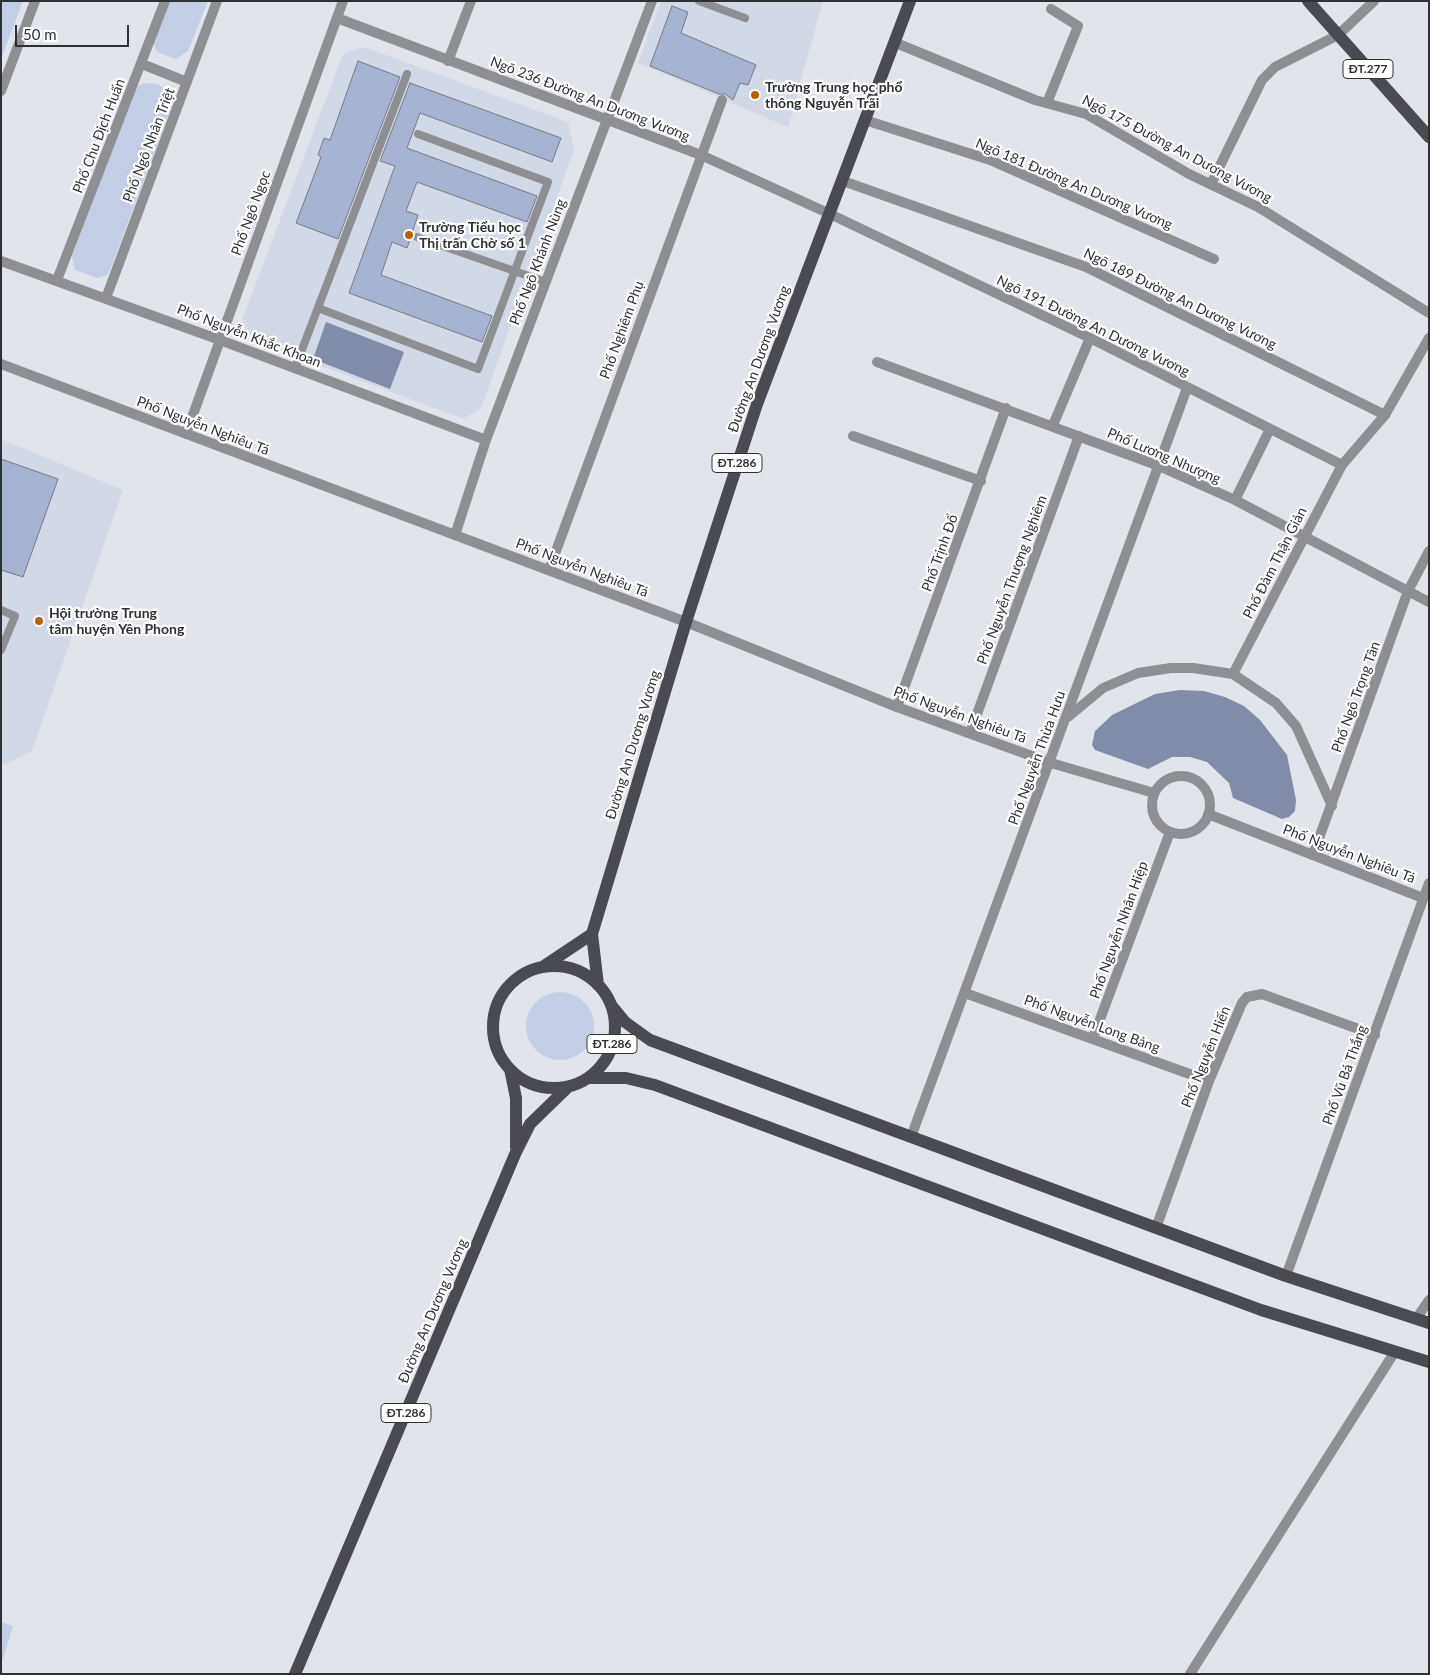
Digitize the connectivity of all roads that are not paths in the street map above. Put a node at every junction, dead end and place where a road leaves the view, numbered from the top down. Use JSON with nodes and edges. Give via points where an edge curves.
{"nodes":[{"id":1,"x":35,"y":1,"type":"edge"},
{"id":2,"x":165,"y":1,"type":"edge"},
{"id":3,"x":217,"y":1,"type":"edge"},
{"id":4,"x":343,"y":1,"type":"edge"},
{"id":5,"x":471,"y":1,"type":"edge"},
{"id":6,"x":652,"y":1,"type":"edge"},
{"id":7,"x":699,"y":1,"type":"edge"},
{"id":8,"x":910,"y":1,"type":"edge"},
{"id":9,"x":1308,"y":1,"type":"edge"},
{"id":10,"x":1374,"y":1,"type":"edge"},
{"id":11,"x":1052,"y":9,"type":"dead end"},
{"id":12,"x":337,"y":18,"type":"junction"},
{"id":13,"x":746,"y":18,"type":"dead end"},
{"id":14,"x":1338,"y":35,"type":"junction"},
{"id":15,"x":896,"y":43,"type":"junction"},
{"id":16,"x":448,"y":61,"type":"junction"},
{"id":17,"x":142,"y":64,"type":"junction"},
{"id":18,"x":407,"y":74,"type":"dead end"},
{"id":19,"x":187,"y":82,"type":"junction"},
{"id":20,"x":1,"y":91,"type":"edge"},
{"id":21,"x":722,"y":100,"type":"dead end"},
{"id":22,"x":1047,"y":103,"type":"junction"},
{"id":23,"x":606,"y":120,"type":"junction"},
{"id":24,"x":865,"y":120,"type":"junction"},
{"id":25,"x":418,"y":134,"type":"dead end"},
{"id":26,"x":1429,"y":137,"type":"edge"},
{"id":27,"x":702,"y":156,"type":"junction"},
{"id":28,"x":843,"y":181,"type":"junction"},
{"id":29,"x":1210,"y":184,"type":"junction"},
{"id":30,"x":830,"y":214,"type":"junction"},
{"id":31,"x":417,"y":237,"type":"dead end"},
{"id":32,"x":1214,"y":259,"type":"dead end"},
{"id":33,"x":1,"y":260,"type":"edge"},
{"id":34,"x":516,"y":271,"type":"junction"},
{"id":35,"x":58,"y":280,"type":"junction"},
{"id":36,"x":546,"y":282,"type":"junction"},
{"id":37,"x":106,"y":298,"type":"junction"},
{"id":38,"x":318,"y":308,"type":"junction"},
{"id":39,"x":1429,"y":313,"type":"edge"},
{"id":40,"x":1090,"y":338,"type":"junction"},
{"id":41,"x":1429,"y":338,"type":"edge"},
{"id":42,"x":220,"y":340,"type":"junction"},
{"id":43,"x":877,"y":362,"type":"dead end"},
{"id":44,"x":1,"y":364,"type":"edge"},
{"id":45,"x":295,"y":368,"type":"junction"},
{"id":46,"x":1187,"y":388,"type":"junction"},
{"id":47,"x":1006,"y":408,"type":"junction"},
{"id":48,"x":1385,"y":415,"type":"junction"},
{"id":49,"x":1053,"y":425,"type":"junction"},
{"id":50,"x":1270,"y":429,"type":"junction"},
{"id":51,"x":186,"y":434,"type":"junction"},
{"id":52,"x":853,"y":436,"type":"dead end"},
{"id":53,"x":1079,"y":436,"type":"junction"},
{"id":54,"x":486,"y":440,"type":"junction"},
{"id":55,"x":1342,"y":465,"type":"junction"},
{"id":56,"x":1159,"y":466,"type":"junction"},
{"id":57,"x":981,"y":481,"type":"junction"},
{"id":58,"x":1234,"y":500,"type":"junction"},
{"id":59,"x":455,"y":535,"type":"junction"},
{"id":60,"x":1303,"y":536,"type":"junction"},
{"id":61,"x":1429,"y":551,"type":"edge"},
{"id":62,"x":549,"y":570,"type":"junction"},
{"id":63,"x":1408,"y":591,"type":"junction"},
{"id":64,"x":1429,"y":602,"type":"edge"},
{"id":65,"x":1,"y":610,"type":"edge"},
{"id":66,"x":686,"y":622,"type":"junction"},
{"id":67,"x":1,"y":650,"type":"edge"},
{"id":68,"x":1233,"y":674,"type":"junction"},
{"id":69,"x":897,"y":707,"type":"junction"},
{"id":70,"x":1067,"y":718,"type":"junction"},
{"id":71,"x":970,"y":733,"type":"junction"},
{"id":72,"x":1050,"y":763,"type":"junction"},
{"id":73,"x":1154,"y":793,"type":"junction"},
{"id":74,"x":1332,"y":806,"type":"junction"},
{"id":75,"x":1208,"y":814,"type":"junction"},
{"id":76,"x":1170,"y":832,"type":"junction"},
{"id":77,"x":1313,"y":855,"type":"junction"},
{"id":78,"x":1429,"y":883,"type":"edge"},
{"id":79,"x":1423,"y":898,"type":"junction"},
{"id":80,"x":592,"y":934,"type":"junction"},
{"id":81,"x":540,"y":968,"type":"junction"},
{"id":82,"x":598,"y":985,"type":"junction"},
{"id":83,"x":965,"y":993,"type":"junction"},
{"id":84,"x":611,"y":1005,"type":"junction"},
{"id":85,"x":1375,"y":1035,"type":"junction"},
{"id":86,"x":1093,"y":1038,"type":"junction"},
{"id":87,"x":510,"y":1069,"type":"junction"},
{"id":88,"x":588,"y":1078,"type":"junction"},
{"id":89,"x":1209,"y":1081,"type":"junction"},
{"id":90,"x":568,"y":1087,"type":"junction"},
{"id":91,"x":911,"y":1137,"type":"junction"},
{"id":92,"x":516,"y":1152,"type":"junction"},
{"id":93,"x":1156,"y":1228,"type":"junction"},
{"id":94,"x":1286,"y":1276,"type":"junction"},
{"id":95,"x":1429,"y":1300,"type":"edge"},
{"id":96,"x":1423,"y":1321,"type":"edge"},
{"id":97,"x":1394,"y":1353,"type":"junction"},
{"id":98,"x":1429,"y":1362,"type":"edge"},
{"id":99,"x":296,"y":1674,"type":"edge"},
{"id":100,"x":1190,"y":1674,"type":"edge"}],
"edges":[{"from":1,"to":20,"type":"street"},
{"from":2,"to":17,"type":"street","name":"Phố Chu Địch Huấn"},
{"from":3,"to":19,"type":"street","name":"Phố Ngô Nhân Triệt"},
{"from":4,"to":12,"type":"street","name":"Phố Ngô Ngọc"},
{"from":5,"to":16,"type":"street"},
{"from":6,"to":23,"type":"street","name":"Phố Ngô Khánh Nùng"},
{"from":7,"to":13,"type":"lane"},
{"from":8,"to":15,"type":"main road","name":"Đường An Dương Vương","number":"ĐT.286"},
{"from":9,"to":14,"type":"main road","number":"ĐT.277"},
{"from":10,"to":14,"type":"street"},
{"from":11,"to":22,"type":"street","via":[[1078,26]]},
{"from":12,"to":16,"type":"street","name":"Ngõ 236 Đường An Dương Vương"},
{"from":12,"to":42,"type":"street","name":"Phố Ngô Ngọc"},
{"from":14,"to":26,"type":"main road","number":"ĐT.277"},
{"from":14,"to":29,"type":"street","via":[[1275,67],[1262,80]]},
{"from":15,"to":22,"type":"street","name":"Ngõ 175 Đường An Dương Vương"},
{"from":15,"to":24,"type":"main road","name":"Đường An Dương Vương","number":"ĐT.286"},
{"from":16,"to":23,"type":"street","name":"Ngõ 236 Đường An Dương Vương"},
{"from":17,"to":19,"type":"street"},
{"from":17,"to":35,"type":"street","name":"Phố Chu Địch Huấn"},
{"from":18,"to":38,"type":"lane"},
{"from":19,"to":37,"type":"street","name":"Phố Ngô Nhân Triệt"},
{"from":21,"to":27,"type":"street","name":"Phố Nghiêm Phụ"},
{"from":22,"to":29,"type":"street","name":"Ngõ 175 Đường An Dương Vương","via":[[1086,114]]},
{"from":23,"to":27,"type":"street","name":"Ngõ 236 Đường An Dương Vương"},
{"from":23,"to":36,"type":"street","name":"Phố Ngô Khánh Nùng"},
{"from":24,"to":28,"type":"main road","name":"Đường An Dương Vương","number":"ĐT.286"},
{"from":24,"to":32,"type":"street","name":"Ngõ 181 Đường An Dương Vương","via":[[990,160]]},
{"from":25,"to":34,"type":"lane","via":[[548,182]]},
{"from":27,"to":30,"type":"street","name":"Ngõ 236 Đường An Dương Vương"},
{"from":27,"to":62,"type":"street","name":"Phố Nghiêm Phụ"},
{"from":28,"to":30,"type":"main road","name":"Đường An Dương Vương","number":"ĐT.286"},
{"from":28,"to":48,"type":"street","name":"Ngõ 189 Đường An Dương Vương","via":[[1086,267]]},
{"from":29,"to":39,"type":"street","name":"Ngõ 175 Đường An Dương Vương","via":[[1258,206]]},
{"from":30,"to":40,"type":"street","name":"Ngõ 191 Đường An Dương Vương"},
{"from":30,"to":66,"type":"main road","name":"Đường An Dương Vương","number":"ĐT.286","via":[[757,404]]},
{"from":31,"to":34,"type":"lane"},
{"from":33,"to":35,"type":"street","name":"Phố Nguyễn Khắc Khoan"},
{"from":34,"to":36,"type":"lane"},
{"from":34,"to":38,"type":"lane","via":[[478,369]]},
{"from":35,"to":37,"type":"street","name":"Phố Nguyễn Khắc Khoan"},
{"from":36,"to":54,"type":"street","name":"Phố Ngô Khánh Nùng"},
{"from":37,"to":42,"type":"street","name":"Phố Nguyễn Khắc Khoan"},
{"from":38,"to":45,"type":"lane"},
{"from":40,"to":46,"type":"street","name":"Ngõ 191 Đường An Dương Vương"},
{"from":40,"to":49,"type":"street"},
{"from":41,"to":48,"type":"street","name":"Phố Đàm Thận Giản"},
{"from":42,"to":45,"type":"street","name":"Phố Nguyễn Khắc Khoan"},
{"from":42,"to":51,"type":"street","name":"Phố Ngô Ngọc"},
{"from":43,"to":47,"type":"street","name":"Phố Lương Nhượng"},
{"from":44,"to":51,"type":"street","name":"Phố Nguyễn Nghiêu Tá"},
{"from":45,"to":54,"type":"street","name":"Phố Nguyễn Khắc Khoan"},
{"from":46,"to":50,"type":"street","name":"Ngõ 191 Đường An Dương Vương"},
{"from":46,"to":56,"type":"street","name":"Phố Nguyễn Thừa Hưu"},
{"from":47,"to":49,"type":"street","name":"Phố Lương Nhượng"},
{"from":47,"to":57,"type":"street","name":"Phố Trịnh Đổ"},
{"from":48,"to":55,"type":"street","name":"Phố Đàm Thận Giản"},
{"from":49,"to":53,"type":"street","name":"Phố Lương Nhượng"},
{"from":50,"to":55,"type":"street","name":"Ngõ 191 Đường An Dương Vương"},
{"from":50,"to":58,"type":"street"},
{"from":51,"to":59,"type":"street","name":"Phố Nguyễn Nghiêu Tá"},
{"from":52,"to":57,"type":"street"},
{"from":53,"to":56,"type":"street","name":"Phố Lương Nhượng"},
{"from":53,"to":71,"type":"street","name":"Phố Nguyễn Thượng Nghiêm"},
{"from":54,"to":59,"type":"street","name":"Phố Ngô Khánh Nùng"},
{"from":55,"to":60,"type":"street","name":"Phố Đàm Thận Giản"},
{"from":56,"to":58,"type":"street","name":"Phố Lương Nhượng"},
{"from":56,"to":70,"type":"street","name":"Phố Nguyễn Thừa Hưu"},
{"from":57,"to":69,"type":"street","name":"Phố Trịnh Đổ"},
{"from":58,"to":60,"type":"street","name":"Phố Lương Nhượng"},
{"from":59,"to":62,"type":"street","name":"Phố Nguyễn Nghiêu Tá"},
{"from":60,"to":63,"type":"street","name":"Phố Lương Nhượng"},
{"from":60,"to":68,"type":"street","name":"Phố Đàm Thận Giản"},
{"from":61,"to":63,"type":"street","name":"Phố Ngô Trọng Tân"},
{"from":62,"to":66,"type":"street","name":"Phố Nguyễn Nghiêu Tá"},
{"from":63,"to":64,"type":"street","name":"Phố Lương Nhượng"},
{"from":63,"to":74,"type":"street","name":"Phố Ngô Trọng Tân"},
{"from":65,"to":67,"type":"lane","via":[[15,616]]},
{"from":66,"to":69,"type":"street","name":"Phố Nguyễn Nghiêu Tá"},
{"from":66,"to":80,"type":"main road","name":"Đường An Dương Vương","number":"ĐT.286"},
{"from":68,"to":70,"type":"street","via":[[1193,668],[1138,673],[1103,688]]},
{"from":68,"to":74,"type":"street","via":[[1276,703],[1296,726]]},
{"from":69,"to":71,"type":"street","name":"Phố Nguyễn Nghiêu Tá"},
{"from":70,"to":72,"type":"street","name":"Phố Nguyễn Thừa Hưu"},
{"from":71,"to":72,"type":"street","name":"Phố Nguyễn Nghiêu Tá"},
{"from":72,"to":73,"type":"street","name":"Phố Nguyễn Nghiêu Tá"},
{"from":72,"to":83,"type":"street","name":"Phố Nguyễn Thừa Hưu"},
{"from":73,"to":75,"type":"street","via":[[1166,780],[1183,776],[1191,778],[1205,789],[1210,805]]},
{"from":73,"to":76,"type":"street","via":[[1154,816]]},
{"from":74,"to":77,"type":"street","name":"Phố Ngô Trọng Tân"},
{"from":75,"to":76,"type":"street","via":[[1200,827],[1193,831]]},
{"from":75,"to":77,"type":"street","name":"Phố Nguyễn Nghiêu Tá"},
{"from":76,"to":86,"type":"street","name":"Phố Nguyễn Nhân Hiệp"},
{"from":77,"to":79,"type":"street","name":"Phố Nguyễn Nghiêu Tá"},
{"from":78,"to":79,"type":"street","name":"Phố Vũ Bá Thắng"},
{"from":79,"to":85,"type":"street","name":"Phố Vũ Bá Thắng"},
{"from":80,"to":81,"type":"main road","number":"ĐT.286"},
{"from":80,"to":82,"type":"main road","name":"Đường An Dương Vương","number":"ĐT.286"},
{"from":81,"to":82,"type":"main road","number":"ĐT.286","via":[[571,968]]},
{"from":81,"to":87,"type":"main road","number":"ĐT.286","via":[[520,976],[505,991],[496,1010],[493,1031]]},
{"from":82,"to":84,"type":"main road","number":"ĐT.286"},
{"from":83,"to":86,"type":"street","name":"Phố Nguyễn Long Bảng"},
{"from":83,"to":91,"type":"street","name":"Phố Nguyễn Thừa Hưu"},
{"from":84,"to":88,"type":"main road","number":"ĐT.286","via":[[614,1039],[600,1068]]},
{"from":84,"to":91,"type":"main road","via":[[625,1022],[650,1040]]},
{"from":85,"to":89,"type":"street","name":"Phố Nguyễn Hiến","via":[[1262,994],[1253,994],[1242,1003]]},
{"from":85,"to":94,"type":"street","name":"Phố Vũ Bá Thắng"},
{"from":86,"to":89,"type":"street","name":"Phố Nguyễn Long Bảng"},
{"from":87,"to":90,"type":"main road","number":"ĐT.286","via":[[527,1082],[547,1088]]},
{"from":87,"to":92,"type":"main road","name":"Đường An Dương Vương","number":"ĐT.286","via":[[516,1098]]},
{"from":88,"to":90,"type":"main road","number":"ĐT.286"},
{"from":88,"to":97,"type":"main road","via":[[626,1078],[655,1085],[1261,1310]]},
{"from":89,"to":93,"type":"street","name":"Phố Nguyễn Hiến"},
{"from":90,"to":92,"type":"main road","name":"Đường An Dương Vương","number":"ĐT.286","via":[[530,1124]]},
{"from":91,"to":93,"type":"main road"},
{"from":92,"to":99,"type":"main road","name":"Đường An Dương Vương","number":"ĐT.286"},
{"from":93,"to":94,"type":"main road"},
{"from":94,"to":96,"type":"main road"},
{"from":95,"to":96,"type":"street"},
{"from":97,"to":98,"type":"main road"},
{"from":97,"to":100,"type":"street"}]}
